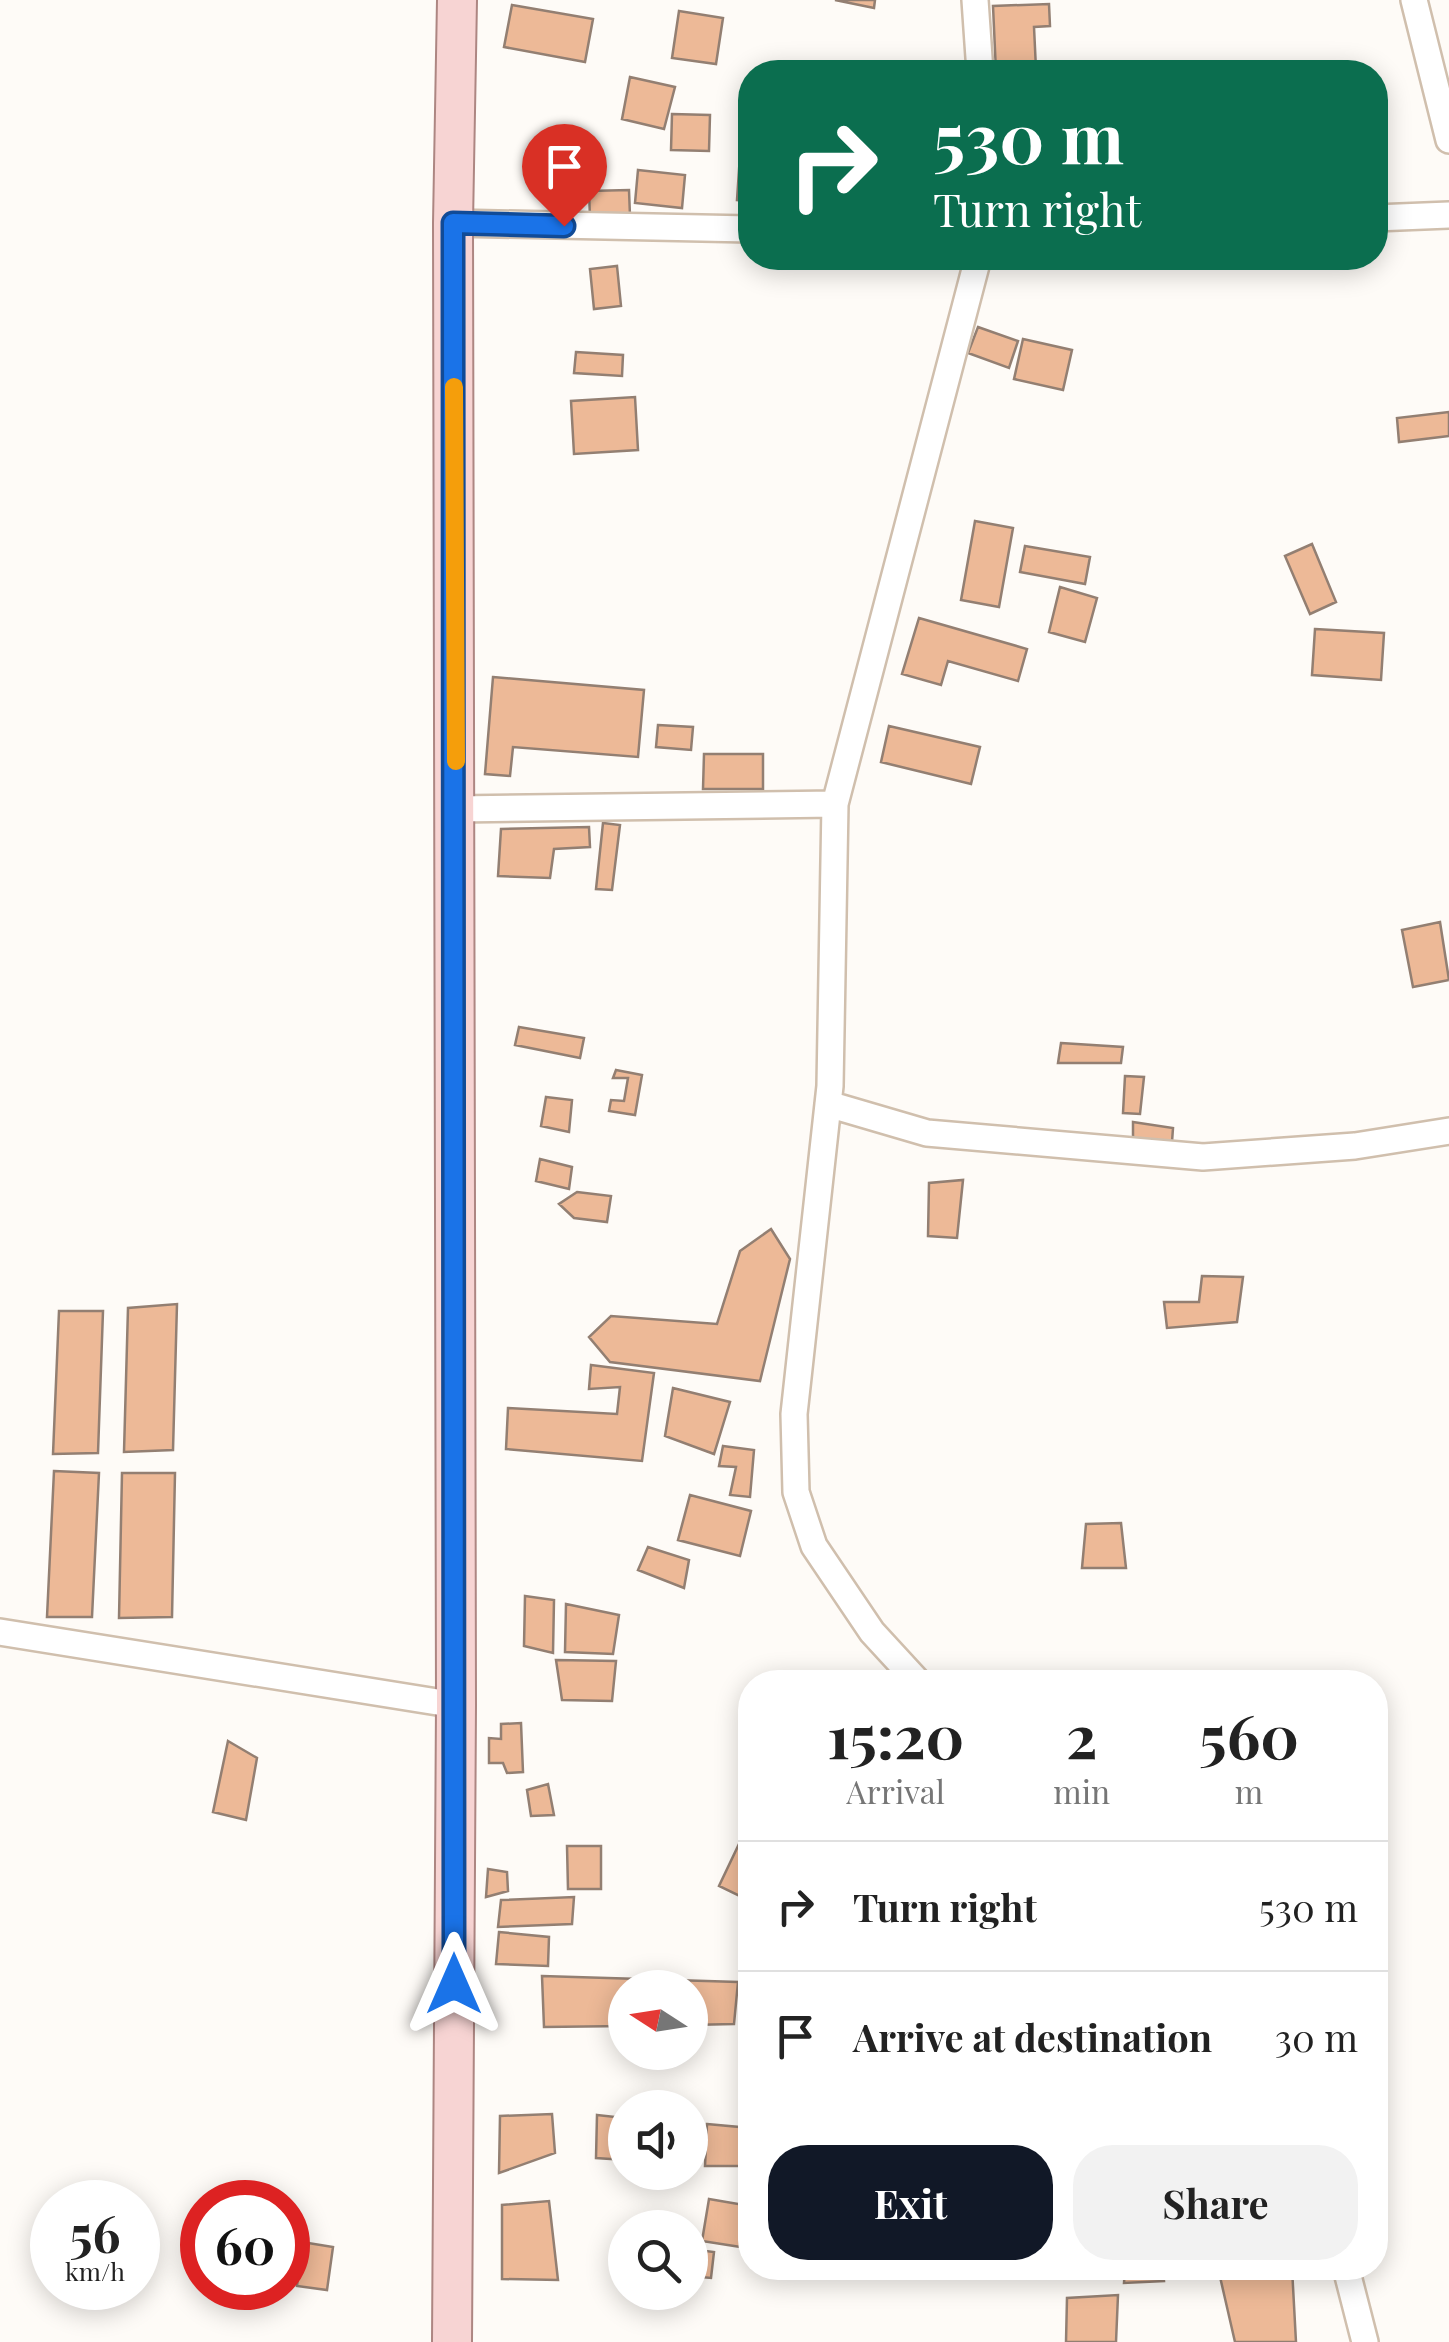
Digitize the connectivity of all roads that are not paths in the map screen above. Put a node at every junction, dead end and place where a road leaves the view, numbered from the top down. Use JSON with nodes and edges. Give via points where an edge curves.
{"nodes":[{"id":1,"x":457,"y":0,"type":"edge"},
{"id":2,"x":975,"y":0,"type":"edge"},
{"id":3,"x":1414,"y":0,"type":"edge"},
{"id":4,"x":979,"y":60,"type":"edge"},
{"id":5,"x":1449,"y":140,"type":"edge"},
{"id":6,"x":1449,"y":215,"type":"edge"},
{"id":7,"x":1388,"y":217,"type":"edge"},
{"id":8,"x":453,"y":223,"type":"junction"},
{"id":9,"x":738,"y":229,"type":"edge"},
{"id":10,"x":975,"y":270,"type":"edge"},
{"id":11,"x":835,"y":804,"type":"junction"},
{"id":12,"x":456,"y":810,"type":"junction"},
{"id":13,"x":828,"y":1104,"type":"junction"},
{"id":14,"x":1449,"y":1131,"type":"edge"},
{"id":15,"x":0,"y":1632,"type":"edge"},
{"id":16,"x":907,"y":1670,"type":"edge"},
{"id":17,"x":456,"y":1705,"type":"junction"},
{"id":18,"x":1349,"y":2280,"type":"edge"},
{"id":19,"x":452,"y":2342,"type":"edge"},
{"id":20,"x":1365,"y":2342,"type":"edge"}],
"edges":[{"from":1,"to":8,"type":"main road"},
{"from":2,"to":4,"type":"street"},
{"from":3,"to":5,"type":"street"},
{"from":6,"to":7,"type":"street"},
{"from":8,"to":9,"type":"street"},
{"from":8,"to":12,"type":"main road"},
{"from":10,"to":11,"type":"street"},
{"from":11,"to":12,"type":"street"},
{"from":11,"to":13,"type":"street"},
{"from":12,"to":17,"type":"main road"},
{"from":13,"to":14,"type":"street","via":[[927,1133],[1203,1157],[1355,1146]]},
{"from":13,"to":16,"type":"street","via":[[794,1414],[796,1492],[814,1546],[872,1632]]},
{"from":15,"to":17,"type":"street"},
{"from":17,"to":19,"type":"main road"},
{"from":18,"to":20,"type":"street"}]}
